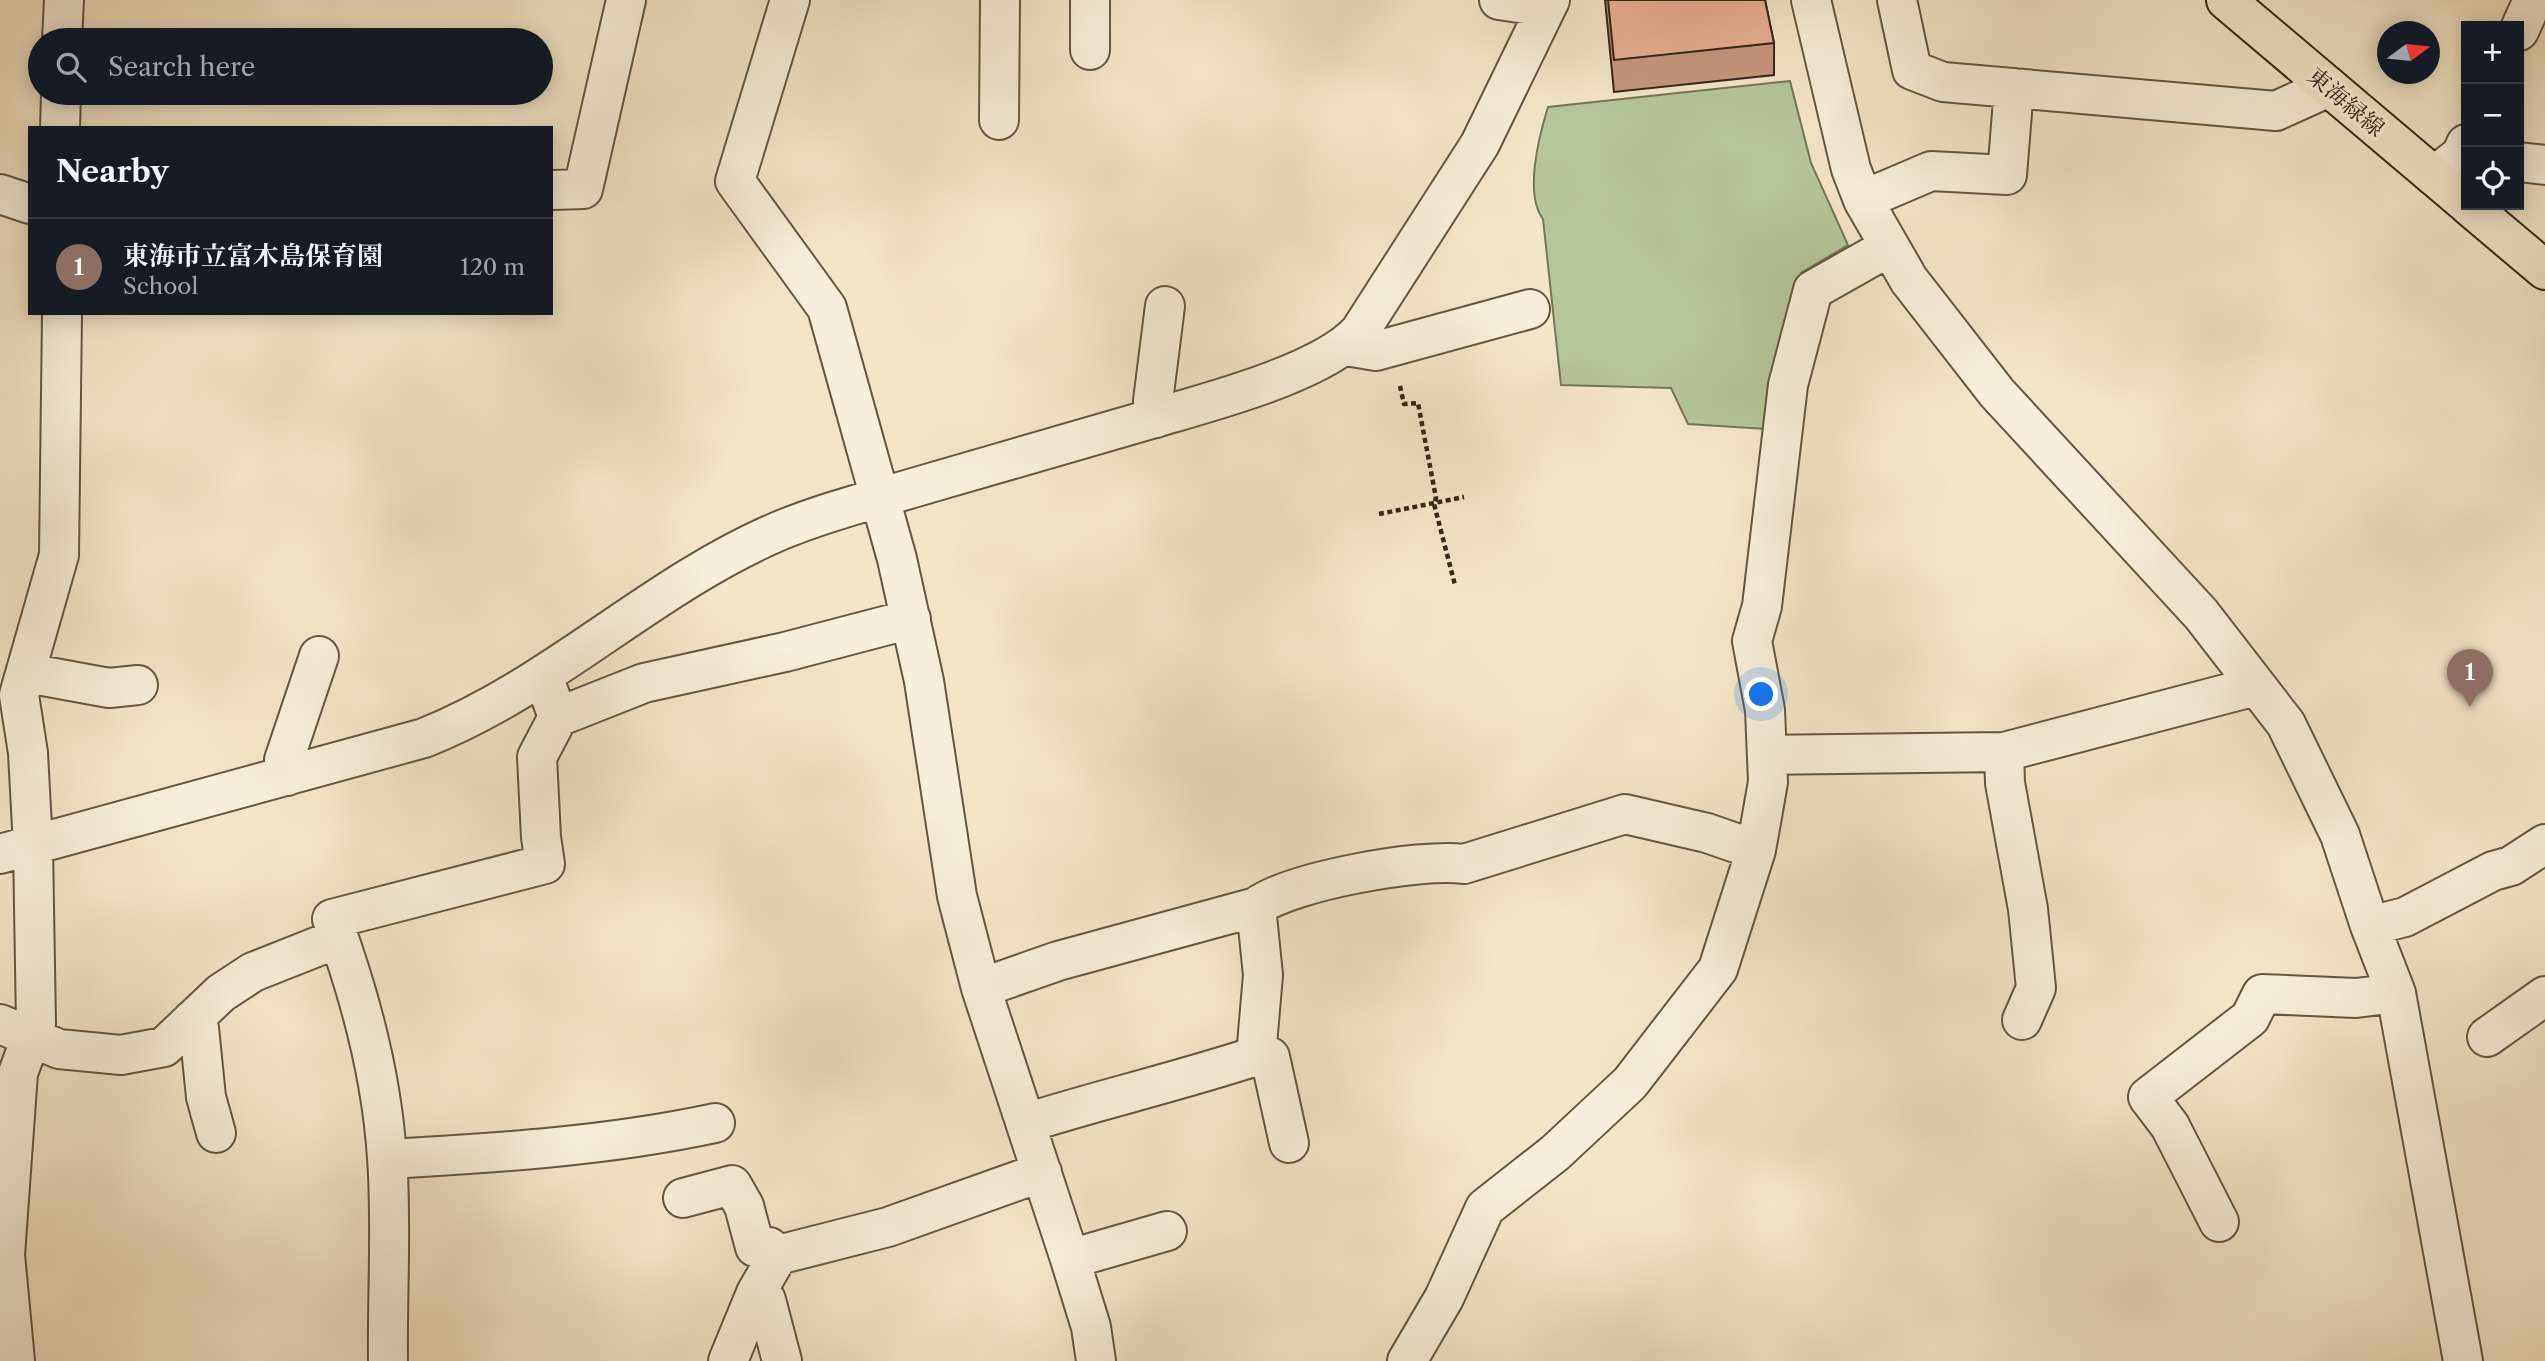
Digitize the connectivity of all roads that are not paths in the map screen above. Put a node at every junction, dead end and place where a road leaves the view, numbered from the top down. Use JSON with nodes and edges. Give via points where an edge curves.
{"nodes":[{"id":1,"x":64,"y":0,"type":"edge"},
{"id":2,"x":626,"y":0,"type":"edge"},
{"id":3,"x":790,"y":0,"type":"edge"},
{"id":4,"x":1000,"y":0,"type":"edge"},
{"id":5,"x":1090,"y":0,"type":"edge"},
{"id":6,"x":1499,"y":0,"type":"edge"},
{"id":7,"x":1811,"y":0,"type":"edge"},
{"id":8,"x":1896,"y":0,"type":"edge"},
{"id":9,"x":2226,"y":0,"type":"edge"},
{"id":10,"x":2533,"y":0,"type":"edge"},
{"id":11,"x":1548,"y":4,"type":"edge"},
{"id":12,"x":2524,"y":21,"type":"edge"},
{"id":13,"x":63,"y":28,"type":"edge"},
{"id":14,"x":1090,"y":50,"type":"dead end"},
{"id":15,"x":2329,"y":87,"type":"junction"},
{"id":16,"x":2014,"y":88,"type":"junction"},
{"id":17,"x":61,"y":105,"type":"edge"},
{"id":18,"x":999,"y":120,"type":"dead end"},
{"id":19,"x":60,"y":126,"type":"edge"},
{"id":20,"x":2457,"y":158,"type":"edge"},
{"id":21,"x":2524,"y":163,"type":"edge"},
{"id":22,"x":2545,"y":165,"type":"edge"},
{"id":23,"x":2461,"y":176,"type":"edge"},
{"id":24,"x":553,"y":190,"type":"edge"},
{"id":25,"x":0,"y":194,"type":"edge"},
{"id":26,"x":1863,"y":200,"type":"junction"},
{"id":27,"x":28,"y":203,"type":"edge"},
{"id":28,"x":2474,"y":210,"type":"edge"},
{"id":29,"x":1889,"y":247,"type":"junction"},
{"id":30,"x":2545,"y":270,"type":"edge"},
{"id":31,"x":1165,"y":306,"type":"dead end"},
{"id":32,"x":1530,"y":309,"type":"dead end"},
{"id":33,"x":62,"y":315,"type":"edge"},
{"id":34,"x":1346,"y":346,"type":"junction"},
{"id":35,"x":1156,"y":418,"type":"junction"},
{"id":36,"x":879,"y":498,"type":"junction"},
{"id":37,"x":911,"y":619,"type":"junction"},
{"id":38,"x":319,"y":656,"type":"dead end"},
{"id":39,"x":27,"y":673,"type":"junction"},
{"id":40,"x":543,"y":676,"type":"junction"},
{"id":41,"x":138,"y":685,"type":"dead end"},
{"id":42,"x":2256,"y":686,"type":"junction"},
{"id":43,"x":10,"y":715,"type":"edge"},
{"id":44,"x":558,"y":716,"type":"junction"},
{"id":45,"x":2004,"y":751,"type":"junction"},
{"id":46,"x":1768,"y":755,"type":"junction"},
{"id":47,"x":287,"y":776,"type":"junction"},
{"id":48,"x":2545,"y":844,"type":"edge"},
{"id":49,"x":17,"y":850,"type":"edge"},
{"id":50,"x":1756,"y":850,"type":"junction"},
{"id":51,"x":1256,"y":907,"type":"junction"},
{"id":52,"x":2370,"y":926,"type":"junction"},
{"id":53,"x":335,"y":929,"type":"junction"},
{"id":54,"x":981,"y":988,"type":"junction"},
{"id":55,"x":2396,"y":993,"type":"junction"},
{"id":56,"x":2545,"y":996,"type":"edge"},
{"id":57,"x":192,"y":1020,"type":"junction"},
{"id":58,"x":2022,"y":1020,"type":"dead end"},
{"id":59,"x":16,"y":1030,"type":"edge"},
{"id":60,"x":2487,"y":1037,"type":"dead end"},
{"id":61,"x":1256,"y":1056,"type":"junction"},
{"id":62,"x":715,"y":1123,"type":"dead end"},
{"id":63,"x":1026,"y":1123,"type":"junction"},
{"id":64,"x":216,"y":1133,"type":"dead end"},
{"id":65,"x":1289,"y":1143,"type":"dead end"},
{"id":66,"x":387,"y":1159,"type":"junction"},
{"id":67,"x":1042,"y":1172,"type":"junction"},
{"id":68,"x":683,"y":1198,"type":"dead end"},
{"id":69,"x":2219,"y":1222,"type":"dead end"},
{"id":70,"x":1167,"y":1231,"type":"dead end"},
{"id":71,"x":778,"y":1255,"type":"junction"},
{"id":72,"x":1070,"y":1259,"type":"junction"},
{"id":73,"x":756,"y":1293,"type":"junction"},
{"id":74,"x":15,"y":1361,"type":"edge"},
{"id":75,"x":388,"y":1361,"type":"edge"},
{"id":76,"x":728,"y":1361,"type":"edge"},
{"id":77,"x":782,"y":1361,"type":"edge"},
{"id":78,"x":1096,"y":1361,"type":"edge"},
{"id":79,"x":1407,"y":1361,"type":"edge"},
{"id":80,"x":2463,"y":1361,"type":"edge"}],
"edges":[{"from":1,"to":13,"type":"street"},
{"from":2,"to":24,"type":"street","via":[[583,189]]},
{"from":3,"to":36,"type":"street","via":[[735,181],[827,308]]},
{"from":4,"to":18,"type":"street"},
{"from":5,"to":14,"type":"street"},
{"from":6,"to":11,"type":"street"},
{"from":7,"to":26,"type":"street"},
{"from":8,"to":16,"type":"street","via":[[1912,70],[1943,82]]},
{"from":9,"to":15,"type":"main road","name":"東海緑線"},
{"from":10,"to":12,"type":"street"},
{"from":11,"to":34,"type":"street","via":[[1480,144]]},
{"from":15,"to":16,"type":"street","via":[[2276,111]]},
{"from":15,"to":20,"type":"main road","name":"東海緑線"},
{"from":16,"to":26,"type":"street","via":[[2007,175],[1931,171]]},
{"from":17,"to":19,"type":"street"},
{"from":20,"to":23,"type":"main road","name":"東海緑線"},
{"from":21,"to":22,"type":"street"},
{"from":25,"to":27,"type":"street"},
{"from":26,"to":29,"type":"street"},
{"from":28,"to":30,"type":"main road","name":"東海緑線"},
{"from":29,"to":42,"type":"street","via":[[1909,280],[1997,393],[2201,614]]},
{"from":29,"to":46,"type":"street","via":[[1813,290],[1788,385],[1762,606],[1752,641]]},
{"from":31,"to":35,"type":"street","via":[[1153,401]]},
{"from":32,"to":34,"type":"street","via":[[1376,351]]},
{"from":33,"to":39,"type":"street","via":[[59,555]]},
{"from":34,"to":35,"type":"street","via":[[1247,391]]},
{"from":35,"to":36,"type":"street"},
{"from":36,"to":37,"type":"street"},
{"from":36,"to":40,"type":"street","via":[[780,531],[713,564]]},
{"from":37,"to":44,"type":"street","via":[[644,683]]},
{"from":37,"to":54,"type":"street","via":[[957,895]]},
{"from":38,"to":47,"type":"street","via":[[284,760]]},
{"from":39,"to":41,"type":"street","via":[[109,688]]},
{"from":39,"to":43,"type":"street"},
{"from":40,"to":44,"type":"street"},
{"from":40,"to":47,"type":"street","via":[[468,720],[424,738]]},
{"from":42,"to":45,"type":"street"},
{"from":42,"to":52,"type":"street","via":[[2286,724],[2340,835]]},
{"from":43,"to":49,"type":"street","via":[[27,753]]},
{"from":44,"to":53,"type":"street","via":[[537,757],[545,864]]},
{"from":45,"to":46,"type":"street"},
{"from":45,"to":58,"type":"street","via":[[2036,988]]},
{"from":46,"to":50,"type":"street"},
{"from":47,"to":49,"type":"street"},
{"from":48,"to":52,"type":"street","via":[[2511,866],[2405,917]]},
{"from":49,"to":59,"type":"street","via":[[36,1024]]},
{"from":50,"to":51,"type":"street","via":[[1625,814],[1464,864],[1440,861],[1348,877],[1271,896]]},
{"from":50,"to":79,"type":"street","via":[[1718,969],[1630,1083],[1555,1153],[1485,1208],[1444,1298]]},
{"from":51,"to":54,"type":"street","via":[[1058,961]]},
{"from":51,"to":61,"type":"street","via":[[1263,975]]},
{"from":52,"to":55,"type":"street"},
{"from":53,"to":57,"type":"street","via":[[253,972]]},
{"from":53,"to":66,"type":"street","via":[[362,1014],[381,1100]]},
{"from":54,"to":63,"type":"street"},
{"from":55,"to":69,"type":"street","via":[[2357,998],[2262,995],[2250,1018],[2148,1097],[2171,1126]]},
{"from":55,"to":80,"type":"street"},
{"from":56,"to":60,"type":"street"},
{"from":57,"to":59,"type":"street","via":[[163,1047],[121,1055],[59,1049]]},
{"from":57,"to":64,"type":"street","via":[[199,1028],[206,1097]]},
{"from":59,"to":74,"type":"street","via":[[18,1073],[5,1255]]},
{"from":61,"to":63,"type":"street"},
{"from":61,"to":65,"type":"street","via":[[1270,1057]]},
{"from":62,"to":66,"type":"street","via":[[662,1134]]},
{"from":63,"to":67,"type":"street"},
{"from":66,"to":75,"type":"street"},
{"from":67,"to":71,"type":"street","via":[[888,1227]]},
{"from":67,"to":72,"type":"street"},
{"from":68,"to":71,"type":"street","via":[[732,1185],[744,1206],[755,1247],[769,1247]]},
{"from":70,"to":72,"type":"street"},
{"from":71,"to":73,"type":"street"},
{"from":72,"to":78,"type":"street","via":[[1091,1327]]},
{"from":73,"to":76,"type":"street"},
{"from":73,"to":77,"type":"street","via":[[766,1300]]}]}
